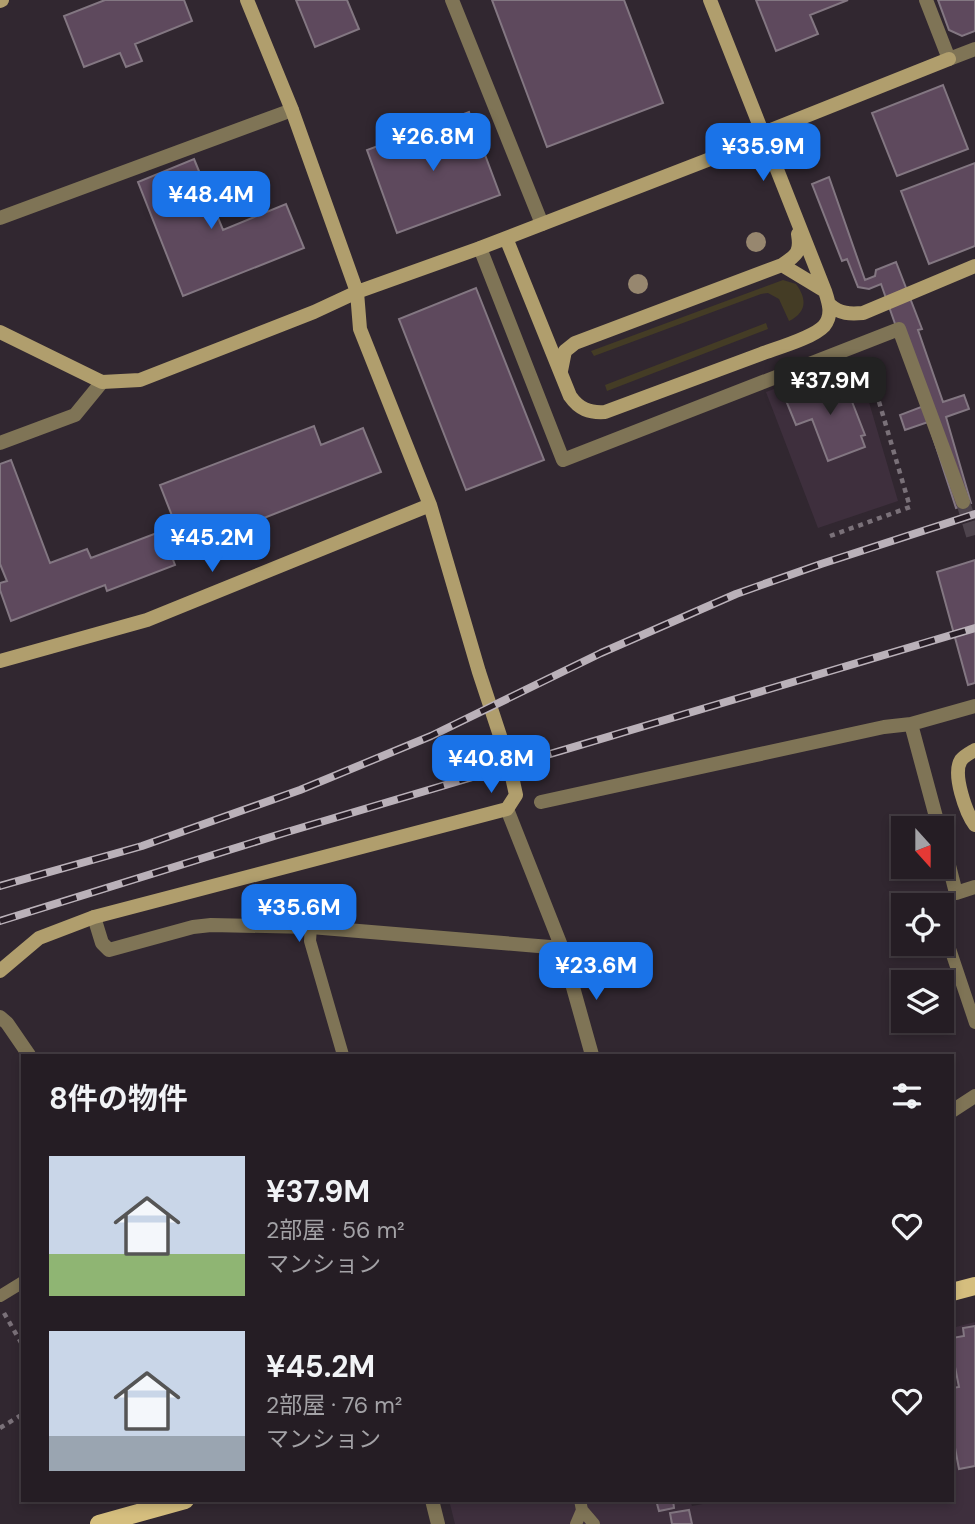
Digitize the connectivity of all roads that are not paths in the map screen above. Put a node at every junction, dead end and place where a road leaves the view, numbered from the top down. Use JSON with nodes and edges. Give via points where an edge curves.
{"nodes":[{"id":1,"x":247,"y":0,"type":"edge"},
{"id":2,"x":452,"y":0,"type":"edge"},
{"id":3,"x":710,"y":0,"type":"edge"},
{"id":4,"x":926,"y":0,"type":"edge"},
{"id":5,"x":975,"y":49,"type":"edge"},
{"id":6,"x":949,"y":59,"type":"junction"},
{"id":7,"x":292,"y":110,"type":"junction"},
{"id":8,"x":761,"y":134,"type":"junction"},
{"id":9,"x":0,"y":218,"type":"edge"},
{"id":10,"x":796,"y":218,"type":"junction"},
{"id":11,"x":542,"y":224,"type":"junction"},
{"id":12,"x":506,"y":238,"type":"junction"},
{"id":13,"x":480,"y":248,"type":"junction"},
{"id":14,"x":782,"y":265,"type":"junction"},
{"id":15,"x":975,"y":266,"type":"edge"},
{"id":16,"x":825,"y":291,"type":"junction"},
{"id":17,"x":357,"y":292,"type":"junction"},
{"id":18,"x":830,"y":305,"type":"junction"},
{"id":19,"x":863,"y":313,"type":"junction"},
{"id":20,"x":819,"y":331,"type":"junction"},
{"id":21,"x":0,"y":332,"type":"edge"},
{"id":22,"x":561,"y":373,"type":"junction"},
{"id":23,"x":102,"y":382,"type":"junction"},
{"id":24,"x":0,"y":443,"type":"edge"},
{"id":25,"x":963,"y":502,"type":"tunnel mouth"},
{"id":26,"x":430,"y":505,"type":"junction"},
{"id":27,"x":0,"y":661,"type":"edge"},
{"id":28,"x":975,"y":706,"type":"edge"},
{"id":29,"x":911,"y":724,"type":"junction"},
{"id":30,"x":975,"y":750,"type":"edge"},
{"id":31,"x":541,"y":802,"type":"dead end"},
{"id":32,"x":507,"y":809,"type":"junction"},
{"id":33,"x":936,"y":816,"type":"edge"},
{"id":34,"x":975,"y":825,"type":"edge"},
{"id":35,"x":952,"y":879,"type":"edge"},
{"id":36,"x":975,"y":887,"type":"edge"},
{"id":37,"x":93,"y":918,"type":"junction"},
{"id":38,"x":311,"y":926,"type":"junction"},
{"id":39,"x":562,"y":948,"type":"junction"},
{"id":40,"x":952,"y":956,"type":"edge"},
{"id":41,"x":0,"y":971,"type":"edge"},
{"id":42,"x":2,"y":1023,"type":"edge"},
{"id":43,"x":975,"y":1023,"type":"edge"},
{"id":44,"x":28,"y":1054,"type":"edge"},
{"id":45,"x":343,"y":1054,"type":"edge"},
{"id":46,"x":592,"y":1054,"type":"edge"},
{"id":47,"x":975,"y":1096,"type":"edge"},
{"id":48,"x":954,"y":1110,"type":"edge"},
{"id":49,"x":21,"y":1283,"type":"edge"},
{"id":50,"x":975,"y":1286,"type":"edge"},
{"id":51,"x":954,"y":1291,"type":"edge"},
{"id":52,"x":0,"y":1296,"type":"edge"},
{"id":53,"x":178,"y":1502,"type":"edge"},
{"id":54,"x":432,"y":1502,"type":"edge"},
{"id":55,"x":581,"y":1505,"type":"edge"},
{"id":56,"x":99,"y":1524,"type":"edge"},
{"id":57,"x":438,"y":1524,"type":"edge"},
{"id":58,"x":576,"y":1524,"type":"edge"},
{"id":59,"x":594,"y":1524,"type":"edge"}],
"edges":[{"from":1,"to":7,"type":"street"},
{"from":2,"to":11,"type":"street"},
{"from":3,"to":8,"type":"street"},
{"from":4,"to":6,"type":"street"},
{"from":5,"to":6,"type":"street"},
{"from":6,"to":8,"type":"street"},
{"from":7,"to":9,"type":"street"},
{"from":7,"to":17,"type":"street"},
{"from":8,"to":10,"type":"street"},
{"from":8,"to":11,"type":"street","via":[[723,154]]},
{"from":10,"to":14,"type":"street","via":[[800,247],[797,255]]},
{"from":10,"to":16,"type":"street"},
{"from":11,"to":12,"type":"street"},
{"from":12,"to":13,"type":"street"},
{"from":12,"to":22,"type":"street"},
{"from":13,"to":17,"type":"street"},
{"from":13,"to":25,"type":"street","via":[[564,460],[899,329]]},
{"from":14,"to":16,"type":"street"},
{"from":14,"to":22,"type":"street","via":[[575,343],[565,351]]},
{"from":15,"to":19,"type":"street"},
{"from":16,"to":18,"type":"street"},
{"from":17,"to":23,"type":"street","via":[[140,380]]},
{"from":17,"to":26,"type":"street","via":[[360,329]]},
{"from":18,"to":19,"type":"street","via":[[848,314]]},
{"from":18,"to":20,"type":"street","via":[[829,317]]},
{"from":19,"to":20,"type":"street"},
{"from":20,"to":22,"type":"street","via":[[605,412],[590,412],[574,402]]},
{"from":21,"to":23,"type":"street"},
{"from":23,"to":24,"type":"street","via":[[75,415]]},
{"from":26,"to":27,"type":"street","via":[[147,620]]},
{"from":26,"to":32,"type":"street","via":[[509,763],[516,795]]},
{"from":28,"to":29,"type":"street"},
{"from":29,"to":31,"type":"street"},
{"from":29,"to":33,"type":"street"},
{"from":30,"to":34,"type":"street","via":[[958,768],[966,809]]},
{"from":32,"to":37,"type":"street"},
{"from":32,"to":39,"type":"street"},
{"from":35,"to":36,"type":"street","via":[[956,893]]},
{"from":37,"to":38,"type":"street","via":[[109,950],[193,927]]},
{"from":37,"to":41,"type":"street","via":[[39,938]]},
{"from":38,"to":39,"type":"street"},
{"from":38,"to":45,"type":"lane","via":[[310,941]]},
{"from":39,"to":46,"type":"street"},
{"from":40,"to":43,"type":"lane"},
{"from":42,"to":44,"type":"street"},
{"from":47,"to":48,"type":"street"},
{"from":49,"to":52,"type":"lane"},
{"from":50,"to":51,"type":"main road"},
{"from":53,"to":56,"type":"main road"},
{"from":54,"to":57,"type":"street"},
{"from":55,"to":58,"type":"lane"},
{"from":55,"to":59,"type":"lane"}]}
